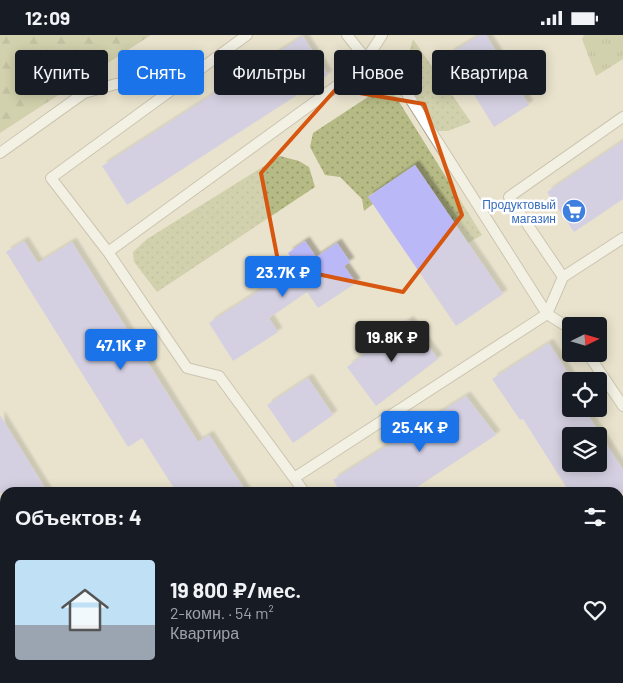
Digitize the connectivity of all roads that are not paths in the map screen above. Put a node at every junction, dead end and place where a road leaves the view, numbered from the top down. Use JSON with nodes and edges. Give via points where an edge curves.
{"nodes":[{"id":1,"x":247,"y":35,"type":"edge"},
{"id":2,"x":348,"y":35,"type":"edge"},
{"id":3,"x":382,"y":35,"type":"edge"},
{"id":4,"x":359,"y":50,"type":"edge"},
{"id":5,"x":372,"y":50,"type":"edge"},
{"id":6,"x":204,"y":66,"type":"edge"},
{"id":7,"x":118,"y":84,"type":"edge"},
{"id":8,"x":334,"y":88,"type":"edge"},
{"id":9,"x":163,"y":95,"type":"edge"},
{"id":10,"x":408,"y":95,"type":"edge"},
{"id":11,"x":623,"y":117,"type":"edge"},
{"id":12,"x":0,"y":153,"type":"edge"},
{"id":13,"x":623,"y":239,"type":"edge"},
{"id":14,"x":108,"y":252,"type":"junction"},
{"id":15,"x":563,"y":277,"type":"junction"},
{"id":16,"x":547,"y":314,"type":"junction"},
{"id":17,"x":562,"y":323,"type":"edge"},
{"id":18,"x":594,"y":363,"type":"edge"},
{"id":19,"x":623,"y":406,"type":"edge"},
{"id":20,"x":294,"y":478,"type":"junction"},
{"id":21,"x":301,"y":487,"type":"edge"}],
"edges":[{"from":1,"to":6,"type":"lane"},
{"from":2,"to":4,"type":"lane"},
{"from":3,"to":5,"type":"lane"},
{"from":7,"to":12,"type":"lane","via":[[84,93]]},
{"from":8,"to":14,"type":"lane"},
{"from":9,"to":14,"type":"lane","via":[[51,178]]},
{"from":10,"to":16,"type":"lane"},
{"from":11,"to":15,"type":"lane","via":[[509,197]]},
{"from":13,"to":15,"type":"lane"},
{"from":14,"to":20,"type":"lane","via":[[187,368],[219,376]]},
{"from":15,"to":16,"type":"lane"},
{"from":16,"to":17,"type":"lane"},
{"from":16,"to":20,"type":"lane"},
{"from":18,"to":19,"type":"lane"},
{"from":20,"to":21,"type":"lane"}]}
